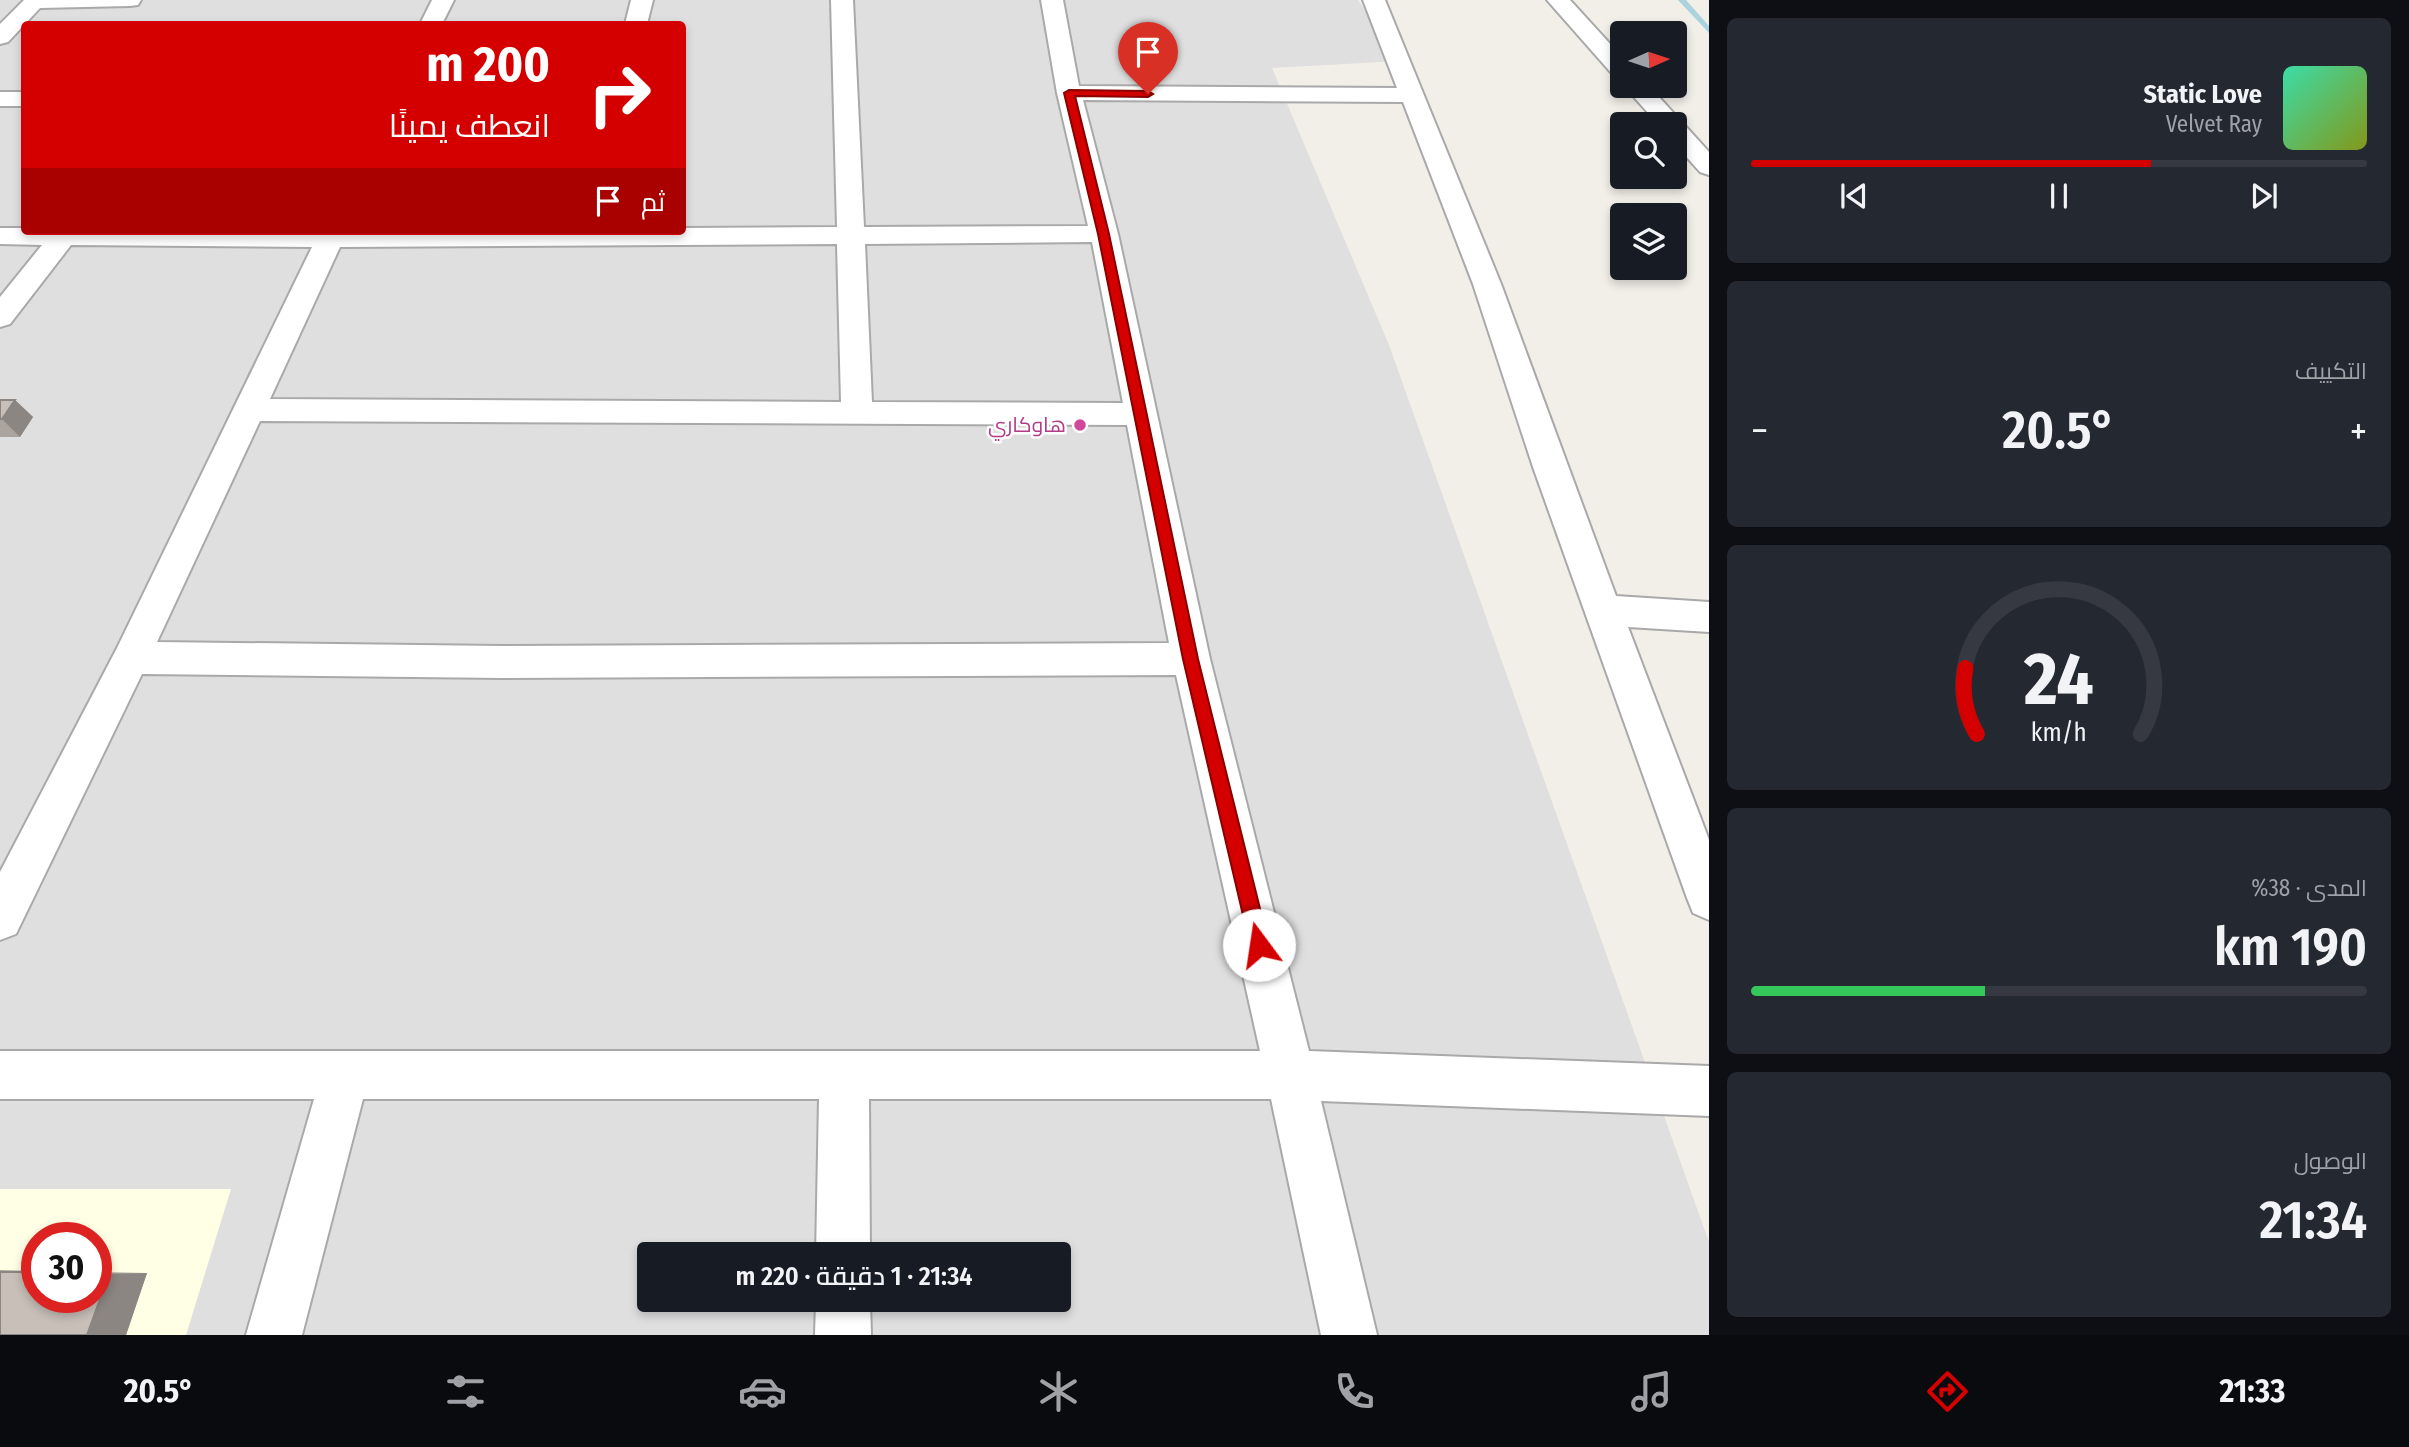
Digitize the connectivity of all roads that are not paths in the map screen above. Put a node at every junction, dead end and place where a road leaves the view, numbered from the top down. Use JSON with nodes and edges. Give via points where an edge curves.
{"nodes":[{"id":1,"x":130,"y":0,"type":"edge"},
{"id":2,"x":443,"y":0,"type":"edge"},
{"id":3,"x":642,"y":0,"type":"edge"},
{"id":4,"x":842,"y":0,"type":"edge"},
{"id":5,"x":1052,"y":0,"type":"edge"},
{"id":6,"x":1374,"y":0,"type":"edge"},
{"id":7,"x":1558,"y":0,"type":"edge"},
{"id":8,"x":35,"y":1,"type":"edge"},
{"id":9,"x":8,"y":20,"type":"edge"},
{"id":10,"x":432,"y":21,"type":"edge"},
{"id":11,"x":637,"y":21,"type":"edge"},
{"id":12,"x":0,"y":37,"type":"edge"},
{"id":13,"x":1610,"y":58,"type":"edge"},
{"id":14,"x":1069,"y":93,"type":"junction"},
{"id":15,"x":1411,"y":95,"type":"junction"},
{"id":16,"x":1647,"y":98,"type":"edge"},
{"id":17,"x":0,"y":99,"type":"edge"},
{"id":18,"x":21,"y":99,"type":"edge"},
{"id":19,"x":1660,"y":112,"type":"edge"},
{"id":20,"x":1687,"y":142,"type":"edge"},
{"id":21,"x":1709,"y":167,"type":"edge"},
{"id":22,"x":686,"y":234,"type":"edge"},
{"id":23,"x":1104,"y":234,"type":"junction"},
{"id":24,"x":332,"y":235,"type":"edge"},
{"id":25,"x":851,"y":235,"type":"junction"},
{"id":26,"x":0,"y":236,"type":"edge"},
{"id":27,"x":62,"y":237,"type":"junction"},
{"id":28,"x":0,"y":317,"type":"edge"},
{"id":29,"x":248,"y":410,"type":"junction"},
{"id":30,"x":857,"y":414,"type":"junction"},
{"id":31,"x":1141,"y":414,"type":"junction"},
{"id":32,"x":1602,"y":610,"type":"junction"},
{"id":33,"x":1709,"y":617,"type":"edge"},
{"id":34,"x":131,"y":657,"type":"junction"},
{"id":35,"x":1191,"y":659,"type":"junction"},
{"id":36,"x":1709,"y":898,"type":"edge"},
{"id":37,"x":0,"y":918,"type":"edge"},
{"id":38,"x":844,"y":1073,"type":"junction"},
{"id":39,"x":0,"y":1075,"type":"edge"},
{"id":40,"x":345,"y":1075,"type":"junction"},
{"id":41,"x":1290,"y":1075,"type":"junction"},
{"id":42,"x":1709,"y":1091,"type":"edge"},
{"id":43,"x":843,"y":1242,"type":"edge"},
{"id":44,"x":843,"y":1312,"type":"edge"},
{"id":45,"x":274,"y":1335,"type":"edge"},
{"id":46,"x":843,"y":1335,"type":"edge"},
{"id":47,"x":1349,"y":1335,"type":"edge"}],
"edges":[{"from":1,"to":8,"type":"street"},
{"from":2,"to":10,"type":"street"},
{"from":3,"to":11,"type":"street"},
{"from":4,"to":25,"type":"street"},
{"from":5,"to":14,"type":"street"},
{"from":6,"to":15,"type":"street"},
{"from":7,"to":13,"type":"street"},
{"from":8,"to":9,"type":"street"},
{"from":9,"to":12,"type":"street"},
{"from":14,"to":15,"type":"street"},
{"from":14,"to":23,"type":"street"},
{"from":15,"to":32,"type":"street","via":[[1487,284]]},
{"from":16,"to":19,"type":"street"},
{"from":17,"to":18,"type":"street"},
{"from":20,"to":21,"type":"street"},
{"from":22,"to":25,"type":"street"},
{"from":23,"to":25,"type":"street"},
{"from":23,"to":31,"type":"street"},
{"from":24,"to":27,"type":"street"},
{"from":24,"to":29,"type":"street"},
{"from":25,"to":30,"type":"street"},
{"from":26,"to":27,"type":"street"},
{"from":27,"to":28,"type":"street"},
{"from":29,"to":30,"type":"street"},
{"from":29,"to":34,"type":"street"},
{"from":30,"to":31,"type":"street"},
{"from":31,"to":35,"type":"street"},
{"from":32,"to":33,"type":"street"},
{"from":32,"to":36,"type":"street"},
{"from":34,"to":35,"type":"street","via":[[502,662]]},
{"from":34,"to":37,"type":"street"},
{"from":35,"to":41,"type":"street"},
{"from":38,"to":40,"type":"street"},
{"from":38,"to":41,"type":"street"},
{"from":38,"to":43,"type":"street"},
{"from":39,"to":40,"type":"street"},
{"from":40,"to":45,"type":"street"},
{"from":41,"to":42,"type":"street"},
{"from":41,"to":47,"type":"street"},
{"from":44,"to":46,"type":"street"}]}
